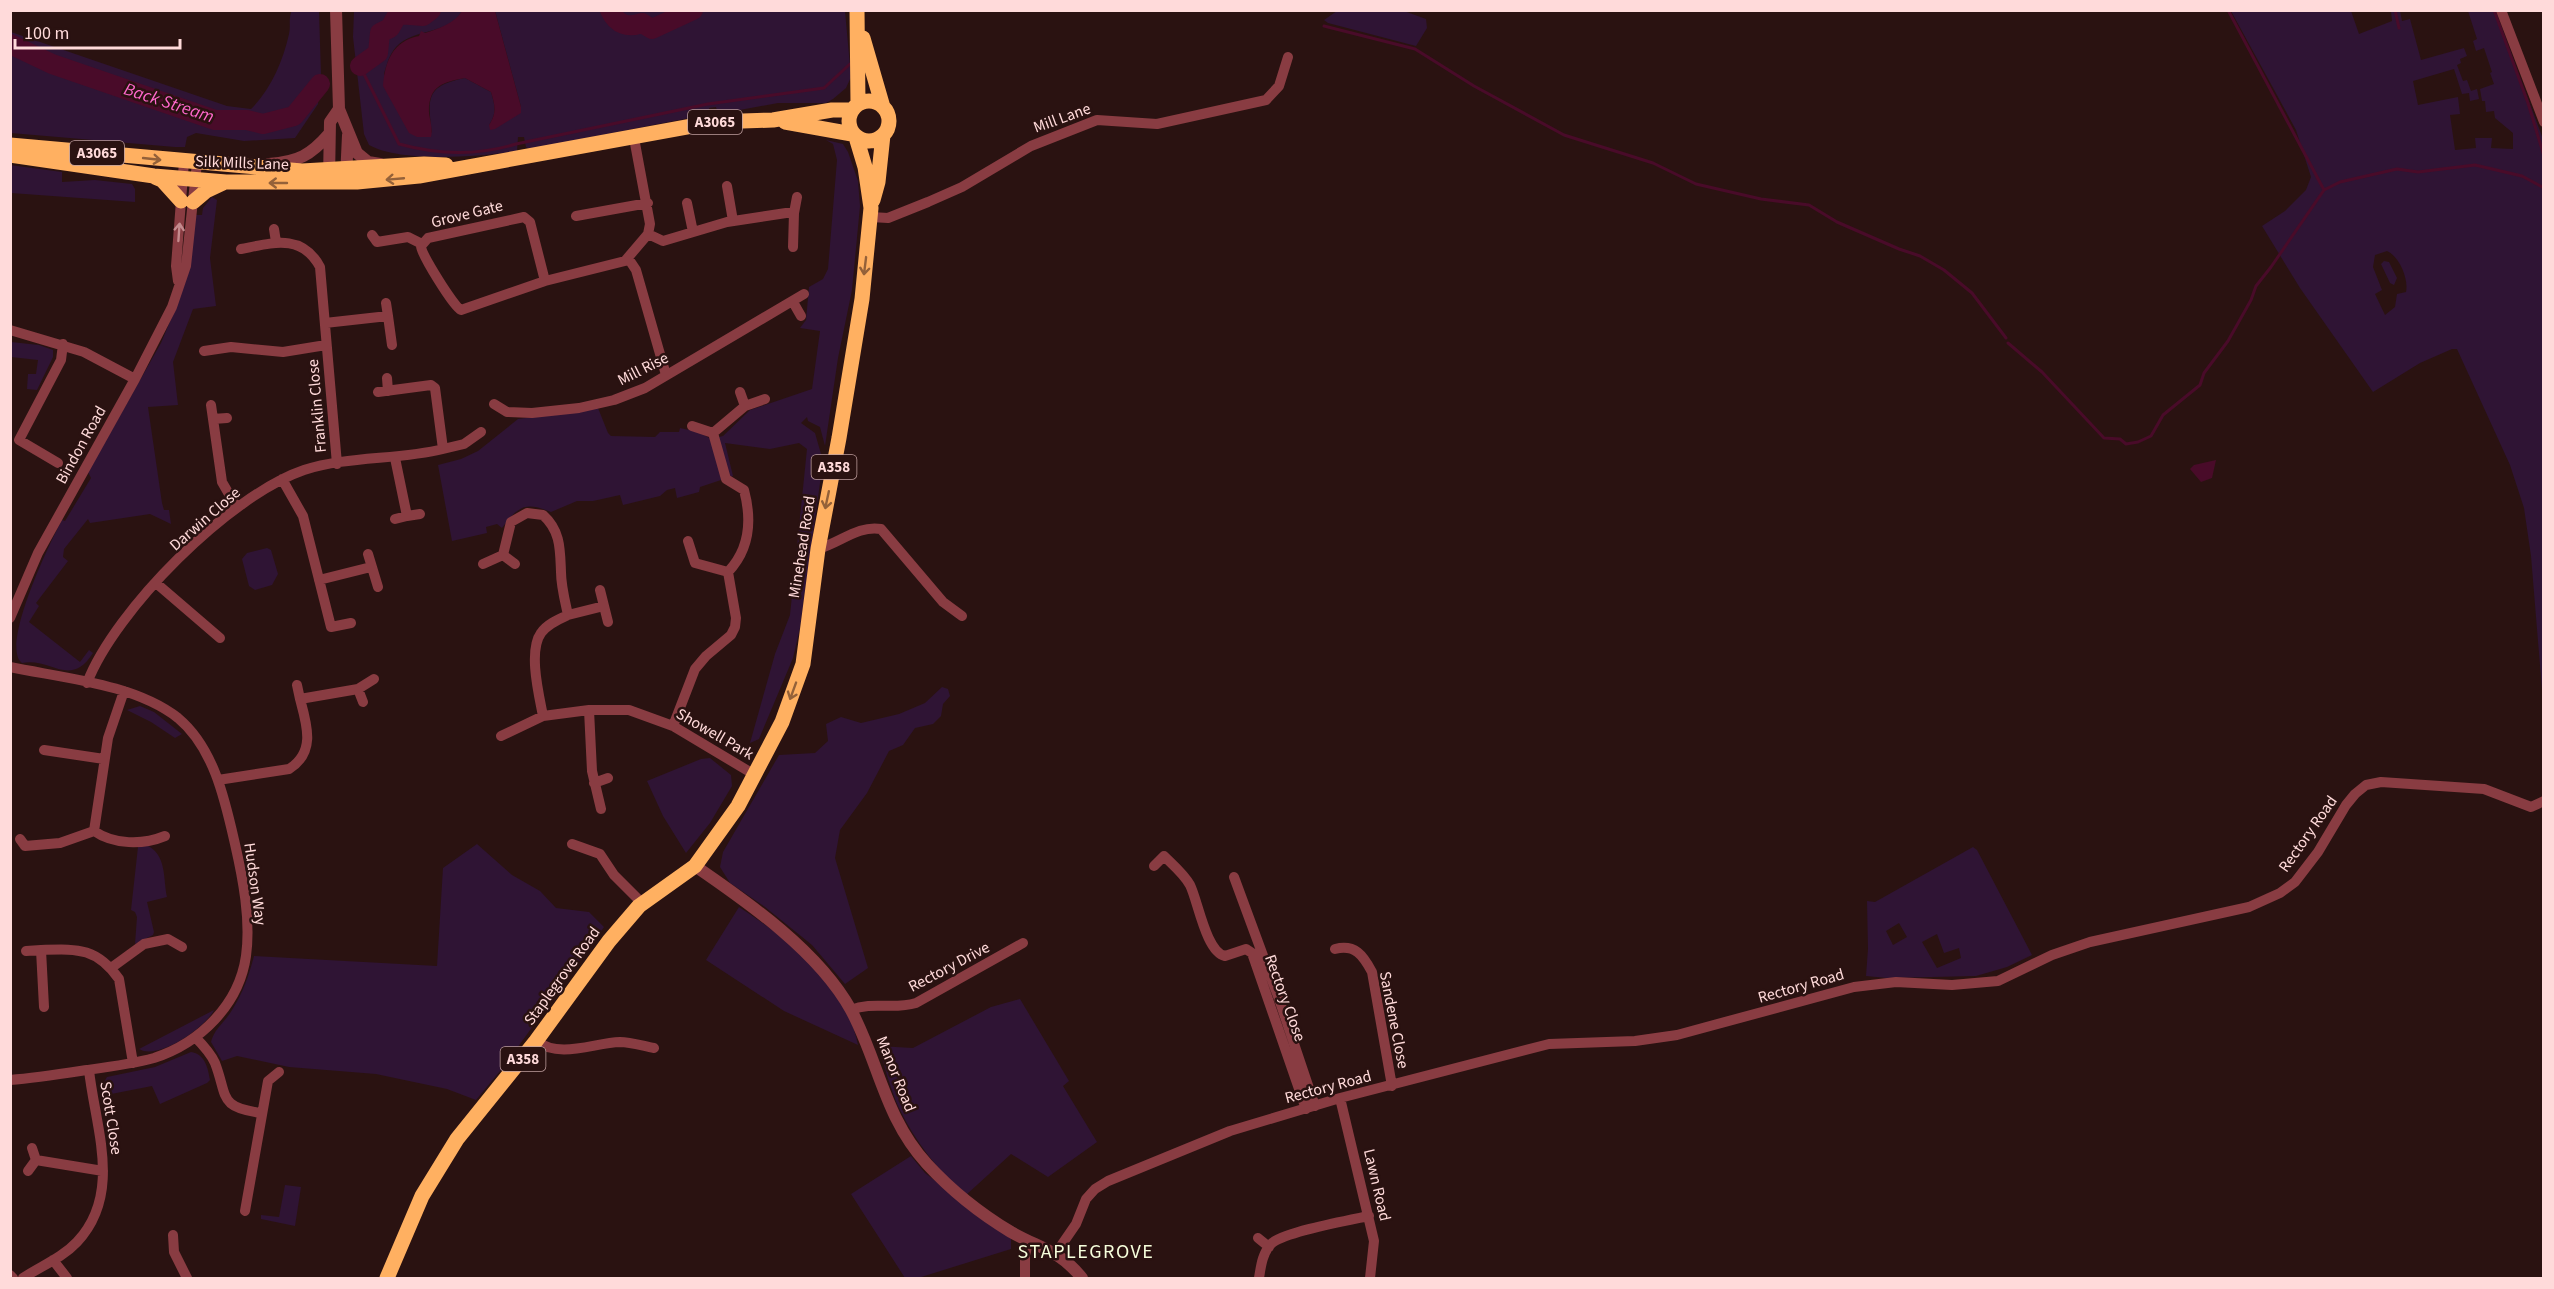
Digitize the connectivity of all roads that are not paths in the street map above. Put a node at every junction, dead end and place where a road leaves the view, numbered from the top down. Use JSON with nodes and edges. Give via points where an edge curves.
{"nodes":[{"id":1,"x":336,"y":10,"type":"edge"},
{"id":2,"x":2501,"y":10,"type":"edge"},
{"id":3,"x":858,"y":18,"type":"edge"},
{"id":4,"x":1288,"y":57,"type":"dead end"},
{"id":5,"x":855,"y":107,"type":"junction"},
{"id":6,"x":883,"y":107,"type":"junction"},
{"id":7,"x":339,"y":109,"type":"junction"},
{"id":8,"x":773,"y":120,"type":"junction"},
{"id":9,"x":2544,"y":122,"type":"edge"},
{"id":10,"x":329,"y":134,"type":"junction"},
{"id":11,"x":348,"y":134,"type":"junction"},
{"id":12,"x":883,"y":135,"type":"junction"},
{"id":13,"x":854,"y":136,"type":"junction"},
{"id":14,"x":634,"y":138,"type":"junction"},
{"id":15,"x":10,"y":145,"type":"edge"},
{"id":16,"x":10,"y":155,"type":"edge"},
{"id":17,"x":190,"y":162,"type":"junction"},
{"id":18,"x":237,"y":166,"type":"junction"},
{"id":19,"x":392,"y":166,"type":"junction"},
{"id":20,"x":473,"y":167,"type":"junction"},
{"id":21,"x":154,"y":176,"type":"junction"},
{"id":22,"x":346,"y":176,"type":"junction"},
{"id":23,"x":329,"y":177,"type":"junction"},
{"id":24,"x":189,"y":179,"type":"junction"},
{"id":25,"x":226,"y":182,"type":"junction"},
{"id":26,"x":727,"y":186,"type":"dead end"},
{"id":27,"x":797,"y":197,"type":"dead end"},
{"id":28,"x":187,"y":201,"type":"junction"},
{"id":29,"x":687,"y":203,"type":"dead end"},
{"id":30,"x":648,"y":204,"type":"junction"},
{"id":31,"x":871,"y":212,"type":"junction"},
{"id":32,"x":794,"y":213,"type":"junction"},
{"id":33,"x":576,"y":216,"type":"dead end"},
{"id":34,"x":733,"y":221,"type":"junction"},
{"id":35,"x":274,"y":229,"type":"dead end"},
{"id":36,"x":693,"y":232,"type":"junction"},
{"id":37,"x":648,"y":234,"type":"junction"},
{"id":38,"x":372,"y":235,"type":"dead end"},
{"id":39,"x":276,"y":242,"type":"junction"},
{"id":40,"x":422,"y":244,"type":"junction"},
{"id":41,"x":793,"y":247,"type":"dead end"},
{"id":42,"x":241,"y":249,"type":"dead end"},
{"id":43,"x":628,"y":258,"type":"junction"},
{"id":44,"x":545,"y":281,"type":"junction"},
{"id":45,"x":804,"y":294,"type":"dead end"},
{"id":46,"x":793,"y":302,"type":"junction"},
{"id":47,"x":386,"y":303,"type":"dead end"},
{"id":48,"x":388,"y":316,"type":"junction"},
{"id":49,"x":801,"y":316,"type":"dead end"},
{"id":50,"x":326,"y":323,"type":"junction"},
{"id":51,"x":10,"y":330,"type":"edge"},
{"id":52,"x":229,"y":335,"type":"dead end"},
{"id":53,"x":63,"y":344,"type":"junction"},
{"id":54,"x":326,"y":345,"type":"junction"},
{"id":55,"x":392,"y":345,"type":"dead end"},
{"id":56,"x":231,"y":347,"type":"junction"},
{"id":57,"x":204,"y":351,"type":"dead end"},
{"id":58,"x":666,"y":375,"type":"junction"},
{"id":59,"x":387,"y":378,"type":"dead end"},
{"id":60,"x":135,"y":379,"type":"junction"},
{"id":61,"x":740,"y":392,"type":"dead end"},
{"id":62,"x":765,"y":399,"type":"dead end"},
{"id":63,"x":494,"y":404,"type":"dead end"},
{"id":64,"x":211,"y":405,"type":"dead end"},
{"id":65,"x":745,"y":406,"type":"junction"},
{"id":66,"x":227,"y":418,"type":"dead end"},
{"id":67,"x":213,"y":419,"type":"junction"},
{"id":68,"x":692,"y":426,"type":"dead end"},
{"id":69,"x":481,"y":432,"type":"dead end"},
{"id":70,"x":713,"y":433,"type":"junction"},
{"id":71,"x":444,"y":450,"type":"junction"},
{"id":72,"x":395,"y":458,"type":"junction"},
{"id":73,"x":58,"y":463,"type":"dead end"},
{"id":74,"x":337,"y":464,"type":"junction"},
{"id":75,"x":282,"y":479,"type":"junction"},
{"id":76,"x":237,"y":508,"type":"junction"},
{"id":77,"x":420,"y":514,"type":"dead end"},
{"id":78,"x":407,"y":516,"type":"junction"},
{"id":79,"x":395,"y":519,"type":"dead end"},
{"id":80,"x":688,"y":541,"type":"dead end"},
{"id":81,"x":818,"y":549,"type":"junction"},
{"id":82,"x":368,"y":554,"type":"dead end"},
{"id":83,"x":503,"y":555,"type":"junction"},
{"id":84,"x":695,"y":563,"type":"junction"},
{"id":85,"x":483,"y":564,"type":"dead end"},
{"id":86,"x":515,"y":564,"type":"dead end"},
{"id":87,"x":370,"y":567,"type":"junction"},
{"id":88,"x":728,"y":572,"type":"junction"},
{"id":89,"x":689,"y":573,"type":"dead end"},
{"id":90,"x":319,"y":580,"type":"junction"},
{"id":91,"x":156,"y":583,"type":"junction"},
{"id":92,"x":378,"y":587,"type":"dead end"},
{"id":93,"x":600,"y":590,"type":"dead end"},
{"id":94,"x":604,"y":606,"type":"junction"},
{"id":95,"x":568,"y":615,"type":"junction"},
{"id":96,"x":962,"y":616,"type":"dead end"},
{"id":97,"x":10,"y":618,"type":"edge"},
{"id":98,"x":608,"y":622,"type":"dead end"},
{"id":99,"x":351,"y":623,"type":"dead end"},
{"id":100,"x":220,"y":638,"type":"dead end"},
{"id":101,"x":10,"y":667,"type":"edge"},
{"id":102,"x":374,"y":680,"type":"dead end"},
{"id":103,"x":87,"y":683,"type":"junction"},
{"id":104,"x":297,"y":686,"type":"dead end"},
{"id":105,"x":358,"y":689,"type":"junction"},
{"id":106,"x":124,"y":692,"type":"junction"},
{"id":107,"x":300,"y":699,"type":"junction"},
{"id":108,"x":363,"y":702,"type":"dead end"},
{"id":109,"x":589,"y":710,"type":"junction"},
{"id":110,"x":543,"y":716,"type":"junction"},
{"id":111,"x":673,"y":726,"type":"junction"},
{"id":112,"x":501,"y":736,"type":"dead end"},
{"id":113,"x":45,"y":750,"type":"dead end"},
{"id":114,"x":104,"y":759,"type":"junction"},
{"id":115,"x":755,"y":775,"type":"junction"},
{"id":116,"x":608,"y":778,"type":"dead end"},
{"id":117,"x":218,"y":780,"type":"junction"},
{"id":118,"x":594,"y":783,"type":"junction"},
{"id":119,"x":2544,"y":801,"type":"edge"},
{"id":120,"x":601,"y":809,"type":"dead end"},
{"id":121,"x":94,"y":831,"type":"junction"},
{"id":122,"x":159,"y":842,"type":"dead end"},
{"id":123,"x":572,"y":844,"type":"dead end"},
{"id":124,"x":22,"y":847,"type":"dead end"},
{"id":125,"x":695,"y":866,"type":"junction"},
{"id":126,"x":1154,"y":866,"type":"dead end"},
{"id":127,"x":1234,"y":877,"type":"dead end"},
{"id":128,"x":642,"y":903,"type":"junction"},
{"id":129,"x":1023,"y":943,"type":"dead end"},
{"id":130,"x":182,"y":947,"type":"dead end"},
{"id":131,"x":41,"y":950,"type":"junction"},
{"id":132,"x":1335,"y":950,"type":"dead end"},
{"id":133,"x":26,"y":951,"type":"dead end"},
{"id":134,"x":111,"y":968,"type":"junction"},
{"id":135,"x":44,"y":1007,"type":"dead end"},
{"id":136,"x":851,"y":1010,"type":"junction"},
{"id":137,"x":195,"y":1037,"type":"junction"},
{"id":138,"x":537,"y":1041,"type":"junction"},
{"id":139,"x":654,"y":1048,"type":"dead end"},
{"id":140,"x":133,"y":1063,"type":"junction"},
{"id":141,"x":88,"y":1070,"type":"junction"},
{"id":142,"x":279,"y":1072,"type":"dead end"},
{"id":143,"x":10,"y":1080,"type":"edge"},
{"id":144,"x":1392,"y":1086,"type":"junction"},
{"id":145,"x":1340,"y":1098,"type":"junction"},
{"id":146,"x":1311,"y":1107,"type":"junction"},
{"id":147,"x":261,"y":1113,"type":"junction"},
{"id":148,"x":32,"y":1148,"type":"dead end"},
{"id":149,"x":36,"y":1160,"type":"junction"},
{"id":150,"x":28,"y":1171,"type":"dead end"},
{"id":151,"x":103,"y":1171,"type":"junction"},
{"id":152,"x":245,"y":1211,"type":"dead end"},
{"id":153,"x":1369,"y":1216,"type":"junction"},
{"id":154,"x":172,"y":1235,"type":"dead end"},
{"id":155,"x":1258,"y":1238,"type":"dead end"},
{"id":156,"x":1029,"y":1241,"type":"junction"},
{"id":157,"x":1269,"y":1247,"type":"junction"},
{"id":158,"x":1056,"y":1253,"type":"junction"},
{"id":159,"x":53,"y":1260,"type":"junction"},
{"id":160,"x":23,"y":1278,"type":"edge"},
{"id":161,"x":68,"y":1278,"type":"edge"},
{"id":162,"x":187,"y":1278,"type":"edge"},
{"id":163,"x":387,"y":1278,"type":"edge"},
{"id":164,"x":1025,"y":1278,"type":"edge"},
{"id":165,"x":1082,"y":1278,"type":"edge"},
{"id":166,"x":1259,"y":1278,"type":"edge"},
{"id":167,"x":1370,"y":1278,"type":"edge"}],
"edges":[{"from":1,"to":7,"type":"street"},
{"from":2,"to":9,"type":"street"},
{"from":3,"to":5,"type":"main road","number":"A358"},
{"from":3,"to":6,"type":"main road","number":"A358"},
{"from":4,"to":31,"type":"street","name":"Mill Lane","via":[[1280,86],[1266,100],[1157,124],[1097,120],[1031,146],[962,187],[897,216],[880,219]]},
{"from":5,"to":6,"type":"main road","via":[[871,101]]},
{"from":5,"to":8,"type":"main road","name":"Silk Mills Lane","number":"A3065"},
{"from":5,"to":13,"type":"main road","number":"A358","via":[[848,122]]},
{"from":6,"to":12,"type":"main road","number":"A358","via":[[889,121]]},
{"from":7,"to":10,"type":"street","via":[[330,122]]},
{"from":7,"to":11,"type":"street"},
{"from":8,"to":13,"type":"main road","name":"Silk Mills Lane","number":"A3065"},
{"from":8,"to":14,"type":"main road","name":"Silk Mills Lane","number":"A3065","via":[[714,122]]},
{"from":10,"to":18,"type":"street","via":[[307,156],[282,163]]},
{"from":10,"to":23,"type":"street"},
{"from":11,"to":19,"type":"street","via":[[357,153],[368,162]]},
{"from":11,"to":22,"type":"street"},
{"from":12,"to":13,"type":"main road","via":[[870,142]]},
{"from":12,"to":31,"type":"main road","name":"Minehead Road","number":"A358"},
{"from":13,"to":31,"type":"main road","name":"Minehead Road","number":"A358","via":[[865,167]]},
{"from":14,"to":20,"type":"main road","name":"Silk Mills Lane","number":"A3065"},
{"from":14,"to":30,"type":"street"},
{"from":15,"to":17,"type":"main road","name":"Silk Mills Lane","number":"A3065","one_way":true},
{"from":16,"to":21,"type":"main road","name":"Silk Mills Lane","number":"A3065"},
{"from":17,"to":18,"type":"main road","name":"Silk Mills Lane","number":"A3065"},
{"from":17,"to":24,"type":"street","name":"Bindon Road"},
{"from":18,"to":23,"type":"main road","name":"Silk Mills Lane","number":"A3065"},
{"from":19,"to":20,"type":"main road","name":"Silk Mills Lane","number":"A3065"},
{"from":19,"to":22,"type":"main road","name":"Silk Mills Lane","number":"A3065"},
{"from":20,"to":22,"type":"main road","name":"Silk Mills Lane","number":"A3065","one_way":true,"via":[[419,176]]},
{"from":21,"to":24,"type":"main road","name":"Silk Mills Lane","number":"A3065"},
{"from":21,"to":28,"type":"main road"},
{"from":22,"to":23,"type":"main road","name":"Silk Mills Lane","number":"A3065"},
{"from":23,"to":25,"type":"main road","name":"Silk Mills Lane","number":"A3065","one_way":true},
{"from":24,"to":25,"type":"main road","name":"Silk Mills Lane","number":"A3065"},
{"from":24,"to":28,"type":"street","name":"Bindon Road"},
{"from":25,"to":28,"type":"main road"},
{"from":26,"to":34,"type":"street"},
{"from":27,"to":32,"type":"street"},
{"from":28,"to":60,"type":"street","name":"Bindon Road","via":[[176,266],[179,286]]},
{"from":29,"to":36,"type":"street"},
{"from":30,"to":33,"type":"street"},
{"from":30,"to":37,"type":"street"},
{"from":31,"to":81,"type":"main road","name":"Minehead Road","number":"A358","one_way":true,"via":[[862,299]]},
{"from":32,"to":34,"type":"street"},
{"from":32,"to":41,"type":"street"},
{"from":34,"to":36,"type":"street"},
{"from":35,"to":39,"type":"street"},
{"from":36,"to":37,"type":"street","via":[[663,240]]},
{"from":37,"to":43,"type":"street"},
{"from":38,"to":40,"type":"street","name":"Grove Gate","via":[[377,242],[408,237]]},
{"from":39,"to":42,"type":"street","name":"Franklin Close"},
{"from":39,"to":50,"type":"street","name":"Franklin Close","via":[[297,245],[316,260],[322,278]]},
{"from":40,"to":44,"type":"street","name":"Grove Gate","via":[[424,257],[460,310]]},
{"from":40,"to":44,"type":"street","name":"Grove Gate","via":[[428,238],[524,217],[530,222]]},
{"from":43,"to":44,"type":"street","name":"Grove Gate","via":[[622,263]]},
{"from":43,"to":58,"type":"street","via":[[638,274]]},
{"from":45,"to":46,"type":"street","name":"Mill Rise"},
{"from":46,"to":49,"type":"street"},
{"from":46,"to":58,"type":"street","name":"Mill Rise"},
{"from":47,"to":48,"type":"street"},
{"from":48,"to":50,"type":"street"},
{"from":48,"to":55,"type":"street"},
{"from":50,"to":54,"type":"street","name":"Franklin Close"},
{"from":51,"to":53,"type":"street"},
{"from":52,"to":56,"type":"street"},
{"from":53,"to":60,"type":"street","via":[[109,363]]},
{"from":53,"to":73,"type":"street","via":[[61,360],[19,440]]},
{"from":54,"to":56,"type":"street","name":"Franklin Close","via":[[283,352]]},
{"from":54,"to":74,"type":"street","name":"Franklin Close"},
{"from":56,"to":57,"type":"street","name":"Franklin Close"},
{"from":58,"to":63,"type":"street","name":"Mill Rise","via":[[614,400],[579,408],[507,412]]},
{"from":59,"to":71,"type":"street","via":[[383,392],[435,388]]},
{"from":60,"to":97,"type":"street","name":"Bindon Road","via":[[38,553]]},
{"from":61,"to":65,"type":"street"},
{"from":62,"to":65,"type":"street"},
{"from":64,"to":67,"type":"street"},
{"from":65,"to":70,"type":"street"},
{"from":66,"to":67,"type":"street"},
{"from":67,"to":76,"type":"street","via":[[222,482]]},
{"from":68,"to":70,"type":"street"},
{"from":69,"to":71,"type":"street","name":"Darwin Close","via":[[464,444]]},
{"from":70,"to":88,"type":"street","via":[[726,478],[744,490],[748,505],[746,544]]},
{"from":71,"to":72,"type":"street","name":"Darwin Close"},
{"from":72,"to":74,"type":"street","name":"Darwin Close"},
{"from":72,"to":78,"type":"street"},
{"from":74,"to":75,"type":"street","name":"Darwin Close"},
{"from":75,"to":76,"type":"street","name":"Darwin Close"},
{"from":75,"to":90,"type":"street","via":[[303,516]]},
{"from":76,"to":91,"type":"street","name":"Darwin Close"},
{"from":77,"to":78,"type":"street"},
{"from":78,"to":79,"type":"street"},
{"from":80,"to":84,"type":"street"},
{"from":81,"to":96,"type":"street","via":[[854,532],[871,527],[881,529],[943,602]]},
{"from":81,"to":115,"type":"main road","name":"Minehead Road","number":"A358","one_way":true,"via":[[803,664],[782,722]]},
{"from":82,"to":87,"type":"street"},
{"from":83,"to":85,"type":"street"},
{"from":83,"to":86,"type":"street"},
{"from":83,"to":95,"type":"street","via":[[511,522],[519,516],[538,513],[550,521],[558,540]]},
{"from":84,"to":88,"type":"street"},
{"from":84,"to":89,"type":"street"},
{"from":87,"to":90,"type":"street"},
{"from":87,"to":92,"type":"street"},
{"from":88,"to":111,"type":"street","via":[[735,627],[694,669]]},
{"from":90,"to":99,"type":"street","via":[[331,627]]},
{"from":91,"to":100,"type":"street"},
{"from":91,"to":103,"type":"street","name":"Darwin Close","via":[[128,615]]},
{"from":93,"to":94,"type":"street"},
{"from":94,"to":95,"type":"street"},
{"from":94,"to":98,"type":"street"},
{"from":95,"to":110,"type":"street","via":[[542,631],[537,641],[535,662]]},
{"from":101,"to":103,"type":"street","name":"Hudson Way"},
{"from":102,"to":105,"type":"street"},
{"from":103,"to":106,"type":"street","name":"Hudson Way"},
{"from":104,"to":107,"type":"street"},
{"from":105,"to":107,"type":"street"},
{"from":105,"to":108,"type":"street"},
{"from":106,"to":114,"type":"street"},
{"from":106,"to":117,"type":"street","name":"Hudson Way","via":[[147,699],[188,727],[200,741]]},
{"from":107,"to":117,"type":"street","via":[[308,747],[297,764],[289,769]]},
{"from":109,"to":110,"type":"street","name":"Showell Park"},
{"from":109,"to":111,"type":"street","name":"Showell Park","via":[[629,710]]},
{"from":109,"to":118,"type":"street"},
{"from":110,"to":112,"type":"street","name":"Showell Park"},
{"from":111,"to":115,"type":"street","name":"Showell Park"},
{"from":113,"to":114,"type":"street"},
{"from":114,"to":121,"type":"street"},
{"from":115,"to":125,"type":"main road","name":"Minehead Road","number":"A358"},
{"from":116,"to":118,"type":"street"},
{"from":117,"to":137,"type":"street","name":"Hudson Way","via":[[239,863],[247,945],[238,987],[216,1018]]},
{"from":118,"to":120,"type":"street"},
{"from":119,"to":144,"type":"street","name":"Rectory Road","via":[[2532,807],[2468,787],[2381,782],[2366,785],[2350,800],[2295,882],[2249,907],[2090,942],[1998,981],[1860,986],[1677,1035],[1635,1041],[1549,1044]]},
{"from":121,"to":122,"type":"street","via":[[117,840]]},
{"from":121,"to":124,"type":"street","via":[[60,843]]},
{"from":123,"to":128,"type":"street","via":[[600,854],[614,875]]},
{"from":125,"to":128,"type":"main road","name":"Staplegrove Road","number":"A358"},
{"from":125,"to":136,"type":"street","name":"Manor Road","via":[[814,960]]},
{"from":126,"to":146,"type":"street","name":"Rectory Close","via":[[1164,856],[1189,883],[1217,953],[1225,956],[1246,949],[1252,953]]},
{"from":127,"to":146,"type":"street","via":[[1279,999]]},
{"from":128,"to":138,"type":"main road","name":"Staplegrove Road","number":"A358","via":[[609,941]]},
{"from":129,"to":136,"type":"street","name":"Rectory Drive","via":[[916,1003],[864,1005]]},
{"from":130,"to":134,"type":"street","via":[[168,939],[144,944]]},
{"from":131,"to":133,"type":"street"},
{"from":131,"to":134,"type":"street","via":[[75,949],[95,954]]},
{"from":131,"to":135,"type":"street"},
{"from":132,"to":144,"type":"street","name":"Sandene Close","via":[[1354,949],[1372,972]]},
{"from":134,"to":140,"type":"street","via":[[123,991]]},
{"from":136,"to":156,"type":"street","name":"Manor Road","via":[[883,1093],[916,1151],[936,1173],[996,1222]]},
{"from":137,"to":140,"type":"street","name":"Hudson Way","via":[[164,1054]]},
{"from":137,"to":147,"type":"street","via":[[214,1062],[229,1103]]},
{"from":138,"to":139,"type":"street","via":[[546,1048],[559,1050],[623,1042]]},
{"from":138,"to":163,"type":"main road","name":"Staplegrove Road","number":"A358","via":[[439,1165]]},
{"from":140,"to":141,"type":"street","name":"Hudson Way"},
{"from":141,"to":143,"type":"street","name":"Hudson Way"},
{"from":141,"to":151,"type":"street","name":"Scott Close","via":[[104,1154]]},
{"from":142,"to":147,"type":"street","via":[[268,1081]]},
{"from":144,"to":145,"type":"street","name":"Rectory Road"},
{"from":145,"to":146,"type":"street","name":"Rectory Road"},
{"from":145,"to":153,"type":"street","name":"Lawn Road"},
{"from":146,"to":158,"type":"street","name":"Rectory Road","via":[[1230,1131],[1108,1181],[1086,1199],[1076,1224]]},
{"from":147,"to":152,"type":"street"},
{"from":148,"to":149,"type":"street"},
{"from":149,"to":150,"type":"street"},
{"from":149,"to":151,"type":"street","name":"Scott Close"},
{"from":151,"to":159,"type":"street","name":"Scott Close","via":[[97,1212],[77,1242]]},
{"from":153,"to":157,"type":"street","via":[[1286,1236]]},
{"from":153,"to":167,"type":"street","name":"Lawn Road","via":[[1375,1250]]},
{"from":154,"to":162,"type":"street","via":[[174,1252]]},
{"from":155,"to":157,"type":"street"},
{"from":156,"to":158,"type":"street","name":"Manor Road"},
{"from":156,"to":164,"type":"street"},
{"from":157,"to":166,"type":"street"},
{"from":158,"to":165,"type":"street","name":"Manor Road"},
{"from":159,"to":160,"type":"street","name":"Scott Close"},
{"from":159,"to":161,"type":"street"}]}
